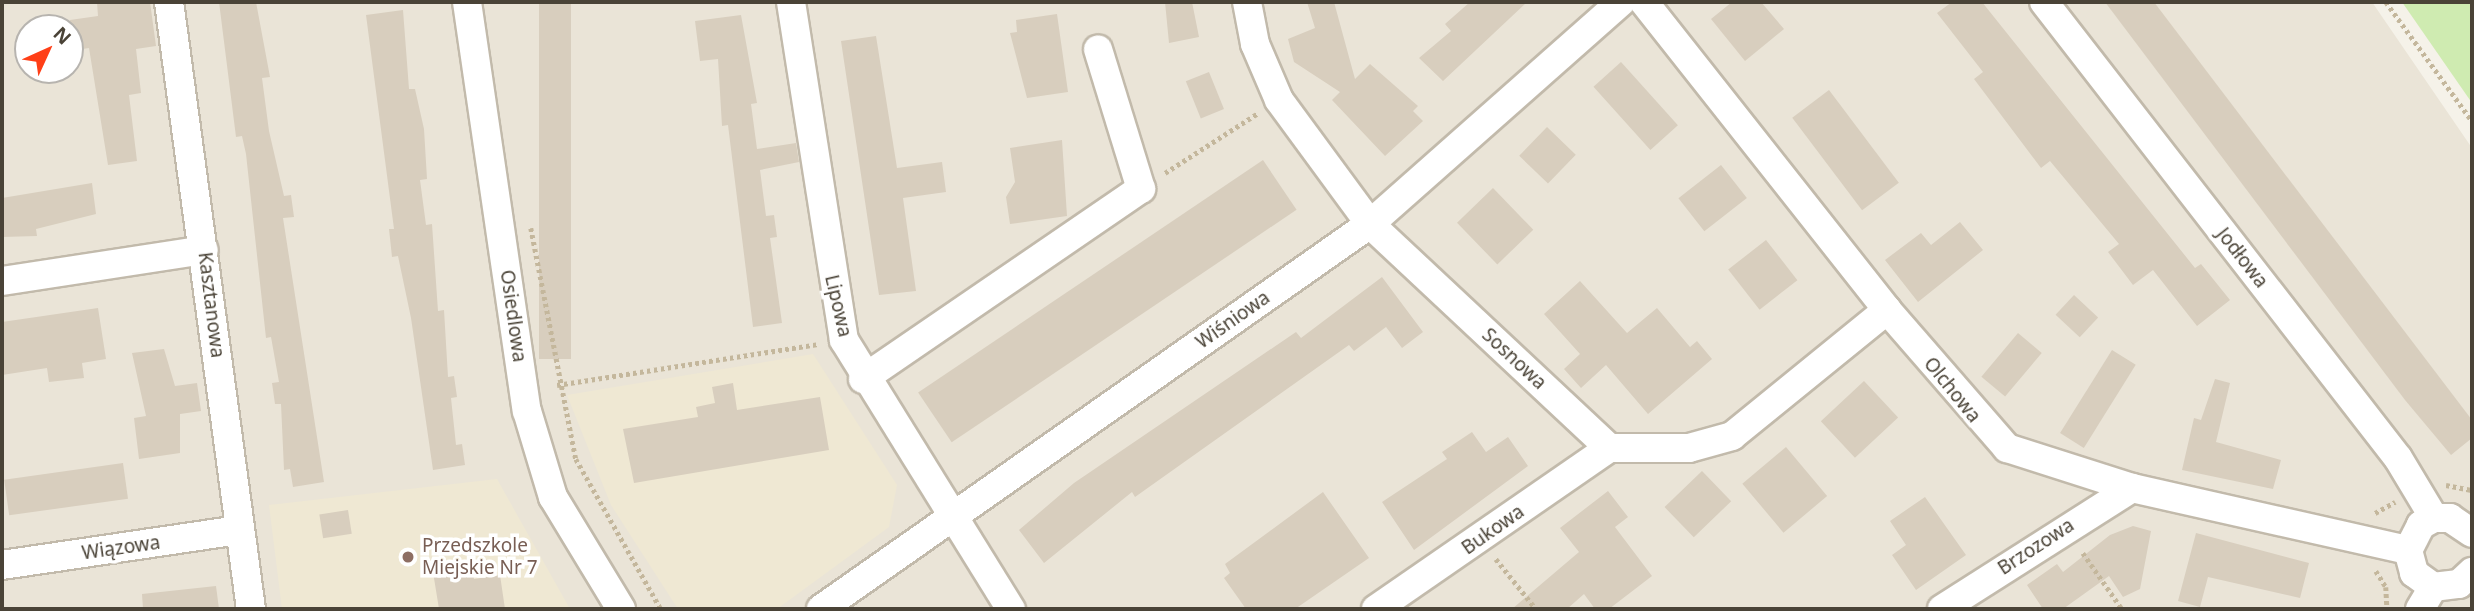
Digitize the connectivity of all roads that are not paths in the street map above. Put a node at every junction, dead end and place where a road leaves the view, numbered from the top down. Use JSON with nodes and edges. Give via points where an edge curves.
{"nodes":[{"id":1,"x":169,"y":2,"type":"edge"},
{"id":2,"x":467,"y":2,"type":"edge"},
{"id":3,"x":791,"y":2,"type":"edge"},
{"id":4,"x":1247,"y":2,"type":"edge"},
{"id":5,"x":1621,"y":2,"type":"edge"},
{"id":6,"x":1644,"y":2,"type":"edge"},
{"id":7,"x":2044,"y":2,"type":"edge"},
{"id":8,"x":1098,"y":49,"type":"dead end"},
{"id":9,"x":1370,"y":224,"type":"junction"},
{"id":10,"x":204,"y":250,"type":"junction"},
{"id":11,"x":2,"y":281,"type":"edge"},
{"id":12,"x":1887,"y":310,"type":"junction"},
{"id":13,"x":863,"y":379,"type":"junction"},
{"id":14,"x":1609,"y":448,"type":"junction"},
{"id":15,"x":2132,"y":488,"type":"junction"},
{"id":16,"x":950,"y":518,"type":"junction"},
{"id":17,"x":2434,"y":518,"type":"junction"},
{"id":18,"x":239,"y":530,"type":"junction"},
{"id":19,"x":2472,"y":534,"type":"edge"},
{"id":20,"x":2408,"y":550,"type":"junction"},
{"id":21,"x":2,"y":565,"type":"edge"},
{"id":22,"x":2472,"y":572,"type":"edge"},
{"id":23,"x":2427,"y":598,"type":"edge"},
{"id":24,"x":251,"y":609,"type":"edge"},
{"id":25,"x":621,"y":609,"type":"edge"},
{"id":26,"x":821,"y":609,"type":"edge"},
{"id":27,"x":1011,"y":609,"type":"edge"},
{"id":28,"x":1376,"y":609,"type":"edge"},
{"id":29,"x":1942,"y":609,"type":"edge"}],
"edges":[{"from":1,"to":10,"type":"street","name":"Kasztanowa"},
{"from":2,"to":25,"type":"street","name":"Osiedlowa","via":[[527,411],[553,497]]},
{"from":3,"to":13,"type":"street","name":"Lipowa","via":[[844,340]]},
{"from":4,"to":9,"type":"street","name":"Sosnowa","via":[[1255,44],[1279,100]]},
{"from":5,"to":9,"type":"street","name":"Wiśniowa"},
{"from":6,"to":12,"type":"street","name":"Olchowa"},
{"from":7,"to":17,"type":"street","name":"Jodłowa","via":[[2398,457]]},
{"from":8,"to":13,"type":"street","via":[[1141,189]]},
{"from":9,"to":14,"type":"street","name":"Sosnowa"},
{"from":9,"to":16,"type":"street","name":"Wiśniowa"},
{"from":10,"to":11,"type":"street"},
{"from":10,"to":18,"type":"street","name":"Kasztanowa"},
{"from":12,"to":14,"type":"street","via":[[1732,436],[1689,448]]},
{"from":12,"to":15,"type":"street","name":"Olchowa","via":[[2007,448]]},
{"from":13,"to":16,"type":"street","name":"Lipowa"},
{"from":14,"to":28,"type":"street","name":"Bukowa"},
{"from":15,"to":20,"type":"street","name":"Olchowa"},
{"from":15,"to":29,"type":"street","name":"Brzozowa"},
{"from":16,"to":26,"type":"street","name":"Wiśniowa"},
{"from":16,"to":27,"type":"street","name":"Lipowa"},
{"from":17,"to":19,"type":"street","via":[[2451,518]]},
{"from":17,"to":20,"type":"street","via":[[2421,525]]},
{"from":18,"to":21,"type":"street","name":"Wiązowa"},
{"from":18,"to":24,"type":"street","name":"Kasztanowa"},
{"from":20,"to":23,"type":"street"},
{"from":22,"to":23,"type":"street","via":[[2459,584]]}]}
